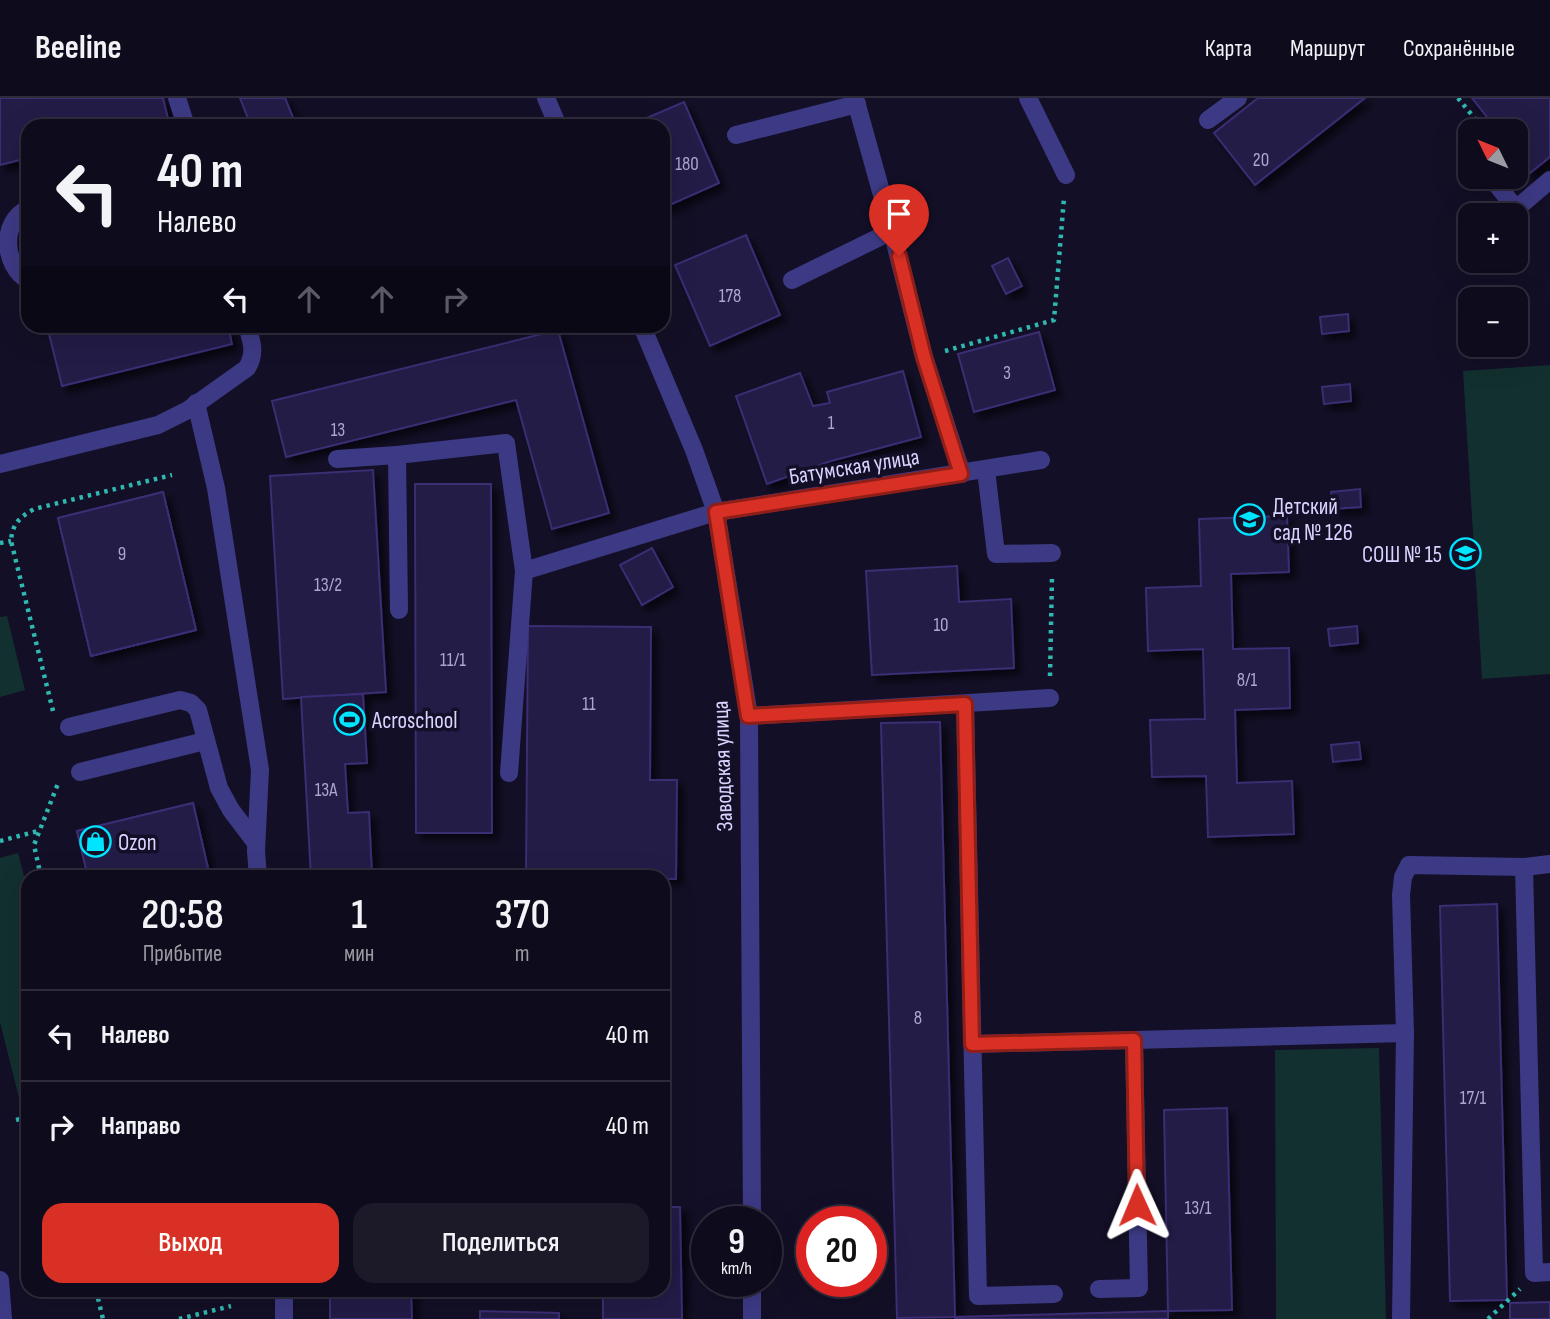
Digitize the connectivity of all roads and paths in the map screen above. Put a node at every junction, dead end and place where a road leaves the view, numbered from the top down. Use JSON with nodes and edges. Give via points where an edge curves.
{"nodes":[{"id":1,"x":177,"y":98,"type":"edge"},
{"id":2,"x":546,"y":98,"type":"edge"},
{"id":3,"x":1028,"y":98,"type":"edge"},
{"id":4,"x":1238,"y":98,"type":"edge"},
{"id":5,"x":1458,"y":98,"type":"edge"},
{"id":6,"x":856,"y":101,"type":"edge"},
{"id":7,"x":184,"y":119,"type":"edge"},
{"id":8,"x":555,"y":119,"type":"edge"},
{"id":9,"x":1475,"y":119,"type":"edge"},
{"id":10,"x":1209,"y":120,"type":"dead end"},
{"id":11,"x":736,"y":135,"type":"dead end"},
{"id":12,"x":1066,"y":175,"type":"joint"},
{"id":13,"x":1550,"y":180,"type":"edge"},
{"id":14,"x":1500,"y":189,"type":"edge"},
{"id":15,"x":21,"y":212,"type":"edge"},
{"id":16,"x":892,"y":231,"type":"junction"},
{"id":17,"x":21,"y":275,"type":"edge"},
{"id":18,"x":792,"y":280,"type":"dead end"},
{"id":19,"x":249,"y":333,"type":"edge"},
{"id":20,"x":645,"y":333,"type":"edge"},
{"id":21,"x":924,"y":357,"type":"junction"},
{"id":22,"x":196,"y":403,"type":"junction"},
{"id":23,"x":397,"y":455,"type":"junction"},
{"id":24,"x":337,"y":459,"type":"dead end"},
{"id":25,"x":1041,"y":460,"type":"dead end"},
{"id":26,"x":0,"y":464,"type":"edge"},
{"id":27,"x":986,"y":470,"type":"junction"},
{"id":28,"x":961,"y":474,"type":"junction"},
{"id":29,"x":172,"y":475,"type":"dead end"},
{"id":30,"x":716,"y":512,"type":"junction"},
{"id":31,"x":11,"y":541,"type":"junction"},
{"id":32,"x":0,"y":543,"type":"edge"},
{"id":33,"x":1052,"y":553,"type":"dead end"},
{"id":34,"x":524,"y":570,"type":"junction"},
{"id":35,"x":1052,"y":606,"type":"dead end"},
{"id":36,"x":399,"y":610,"type":"dead end"},
{"id":37,"x":1050,"y":698,"type":"joint"},
{"id":38,"x":965,"y":704,"type":"junction"},
{"id":39,"x":748,"y":716,"type":"junction"},
{"id":40,"x":54,"y":717,"type":"dead end"},
{"id":41,"x":69,"y":727,"type":"dead end"},
{"id":42,"x":205,"y":741,"type":"junction"},
{"id":43,"x":80,"y":772,"type":"dead end"},
{"id":44,"x":509,"y":773,"type":"dead end"},
{"id":45,"x":61,"y":777,"type":"dead end"},
{"id":46,"x":38,"y":831,"type":"junction"},
{"id":47,"x":0,"y":841,"type":"edge"},
{"id":48,"x":256,"y":843,"type":"junction"},
{"id":49,"x":1550,"y":864,"type":"edge"},
{"id":50,"x":1524,"y":867,"type":"junction"},
{"id":51,"x":39,"y":870,"type":"edge"},
{"id":52,"x":258,"y":870,"type":"edge"},
{"id":53,"x":1405,"y":1034,"type":"junction"},
{"id":54,"x":1134,"y":1040,"type":"junction"},
{"id":55,"x":972,"y":1044,"type":"junction"},
{"id":56,"x":21,"y":1119,"type":"edge"},
{"id":57,"x":16,"y":1120,"type":"dead end"},
{"id":58,"x":752,"y":1206,"type":"edge"},
{"id":59,"x":1550,"y":1272,"type":"edge"},
{"id":60,"x":0,"y":1280,"type":"edge"},
{"id":61,"x":1099,"y":1289,"type":"dead end"},
{"id":62,"x":1054,"y":1294,"type":"dead end"},
{"id":63,"x":98,"y":1297,"type":"edge"},
{"id":64,"x":284,"y":1297,"type":"edge"},
{"id":65,"x":752,"y":1297,"type":"edge"},
{"id":66,"x":1510,"y":1300,"type":"dead end"},
{"id":67,"x":231,"y":1306,"type":"dead end"},
{"id":68,"x":3,"y":1319,"type":"edge"},
{"id":69,"x":103,"y":1319,"type":"edge"},
{"id":70,"x":179,"y":1319,"type":"edge"},
{"id":71,"x":284,"y":1319,"type":"edge"},
{"id":72,"x":752,"y":1319,"type":"edge"},
{"id":73,"x":1401,"y":1319,"type":"edge"},
{"id":74,"x":1488,"y":1319,"type":"edge"}],
"edges":[{"from":1,"to":7,"type":"street"},
{"from":2,"to":8,"type":"street"},
{"from":3,"to":12,"type":"street"},
{"from":4,"to":10,"type":"street"},
{"from":5,"to":9,"type":"path"},
{"from":6,"to":11,"type":"street"},
{"from":6,"to":16,"type":"street"},
{"from":12,"to":21,"type":"path","via":[[1054,320]]},
{"from":13,"to":14,"type":"street","via":[[1516,209]]},
{"from":15,"to":17,"type":"street","via":[[10,221],[6,236],[12,263]]},
{"from":16,"to":18,"type":"street"},
{"from":16,"to":21,"type":"street"},
{"from":19,"to":22,"type":"street","via":[[254,347],[247,368]]},
{"from":20,"to":30,"type":"street","name":"Заводская улица"},
{"from":21,"to":28,"type":"street"},
{"from":22,"to":26,"type":"street","via":[[158,425]]},
{"from":22,"to":48,"type":"street","via":[[216,488],[258,758]]},
{"from":23,"to":24,"type":"street"},
{"from":23,"to":34,"type":"street","via":[[506,443]]},
{"from":23,"to":36,"type":"street"},
{"from":25,"to":27,"type":"street","name":"Батумская улица"},
{"from":27,"to":28,"type":"street","name":"Батумская улица"},
{"from":27,"to":33,"type":"street","via":[[996,554]]},
{"from":28,"to":30,"type":"street","name":"Батумская улица"},
{"from":29,"to":31,"type":"path","via":[[34,509],[15,523]]},
{"from":30,"to":34,"type":"street","name":"Батумская улица"},
{"from":30,"to":39,"type":"street","name":"Заводская улица"},
{"from":31,"to":32,"type":"path"},
{"from":31,"to":40,"type":"path"},
{"from":34,"to":44,"type":"street"},
{"from":35,"to":37,"type":"path"},
{"from":37,"to":38,"type":"street"},
{"from":38,"to":39,"type":"street"},
{"from":38,"to":55,"type":"street"},
{"from":39,"to":58,"type":"street","name":"Заводская улица"},
{"from":41,"to":42,"type":"street","via":[[180,700],[198,710]]},
{"from":42,"to":43,"type":"street"},
{"from":42,"to":48,"type":"street","via":[[219,788]]},
{"from":45,"to":46,"type":"path"},
{"from":46,"to":47,"type":"path"},
{"from":46,"to":51,"type":"path","via":[[34,845]]},
{"from":48,"to":52,"type":"street"},
{"from":49,"to":50,"type":"street"},
{"from":50,"to":53,"type":"street","via":[[1409,864],[1401,895]]},
{"from":50,"to":59,"type":"street","via":[[1534,1273]]},
{"from":53,"to":54,"type":"street"},
{"from":53,"to":73,"type":"street"},
{"from":54,"to":55,"type":"street"},
{"from":54,"to":61,"type":"street","via":[[1139,1287]]},
{"from":55,"to":62,"type":"street","via":[[978,1296]]},
{"from":56,"to":57,"type":"path"},
{"from":60,"to":68,"type":"street"},
{"from":63,"to":69,"type":"path"},
{"from":64,"to":71,"type":"street"},
{"from":65,"to":72,"type":"street"},
{"from":66,"to":74,"type":"path"},
{"from":67,"to":70,"type":"path"}]}
